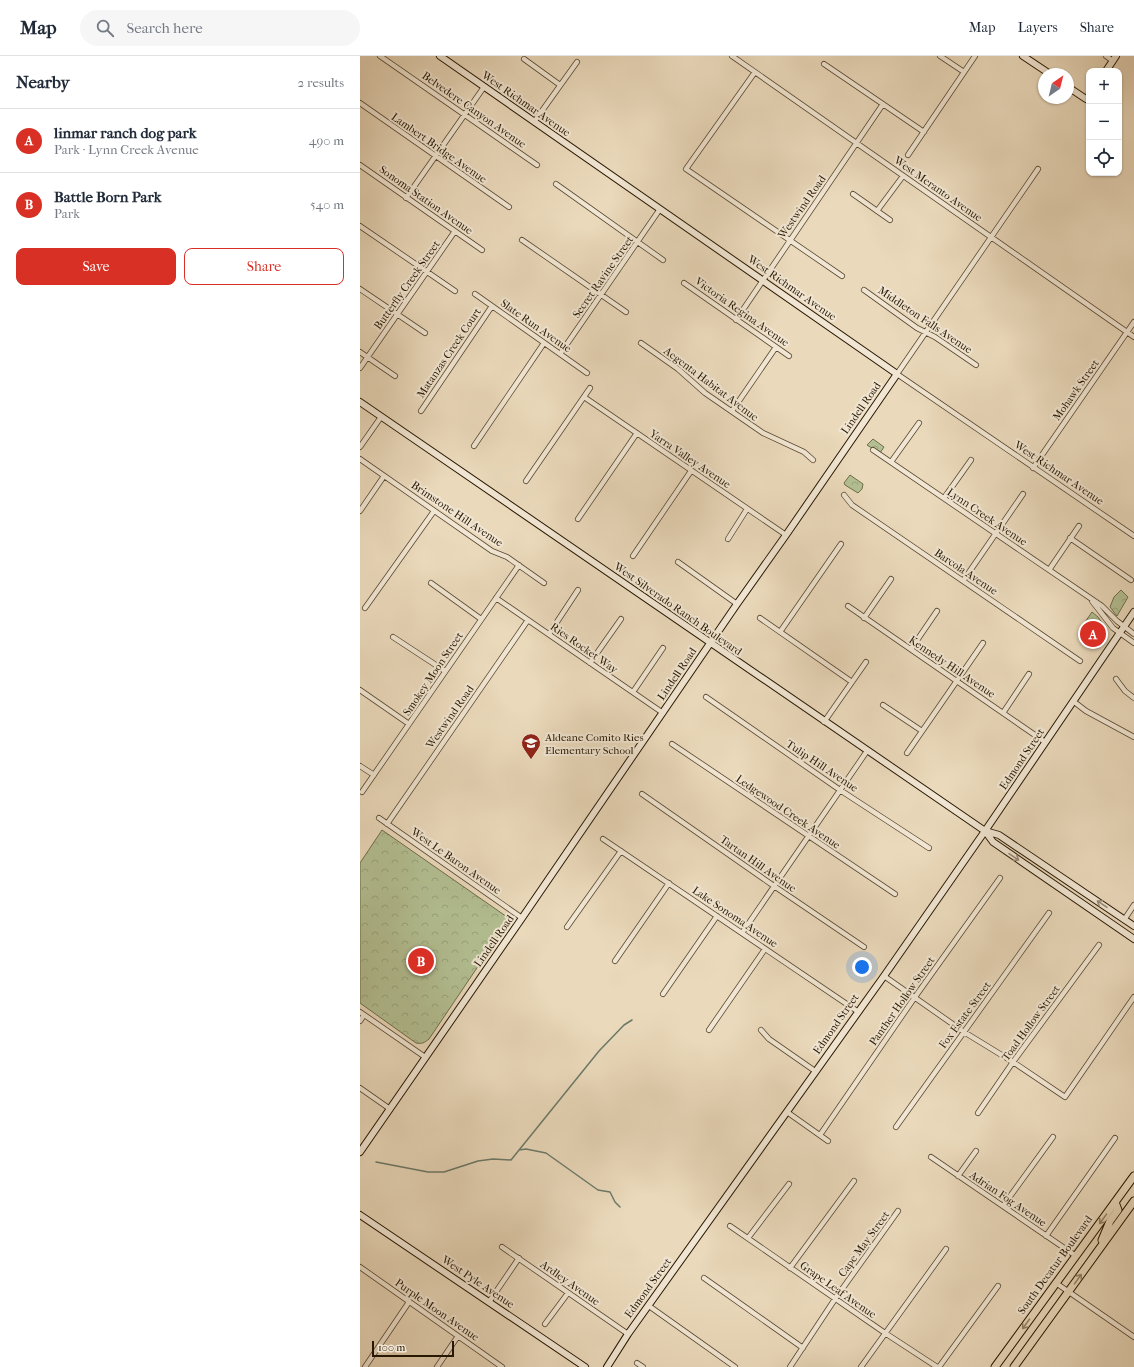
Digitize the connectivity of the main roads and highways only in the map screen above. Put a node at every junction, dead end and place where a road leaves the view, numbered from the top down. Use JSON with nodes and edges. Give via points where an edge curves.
{"nodes":[{"id":1,"x":1134,"y":1176,"type":"edge"},
{"id":2,"x":1134,"y":1201,"type":"edge"},
{"id":3,"x":1116,"y":1202,"type":"junction"},
{"id":4,"x":1096,"y":1253,"type":"junction"},
{"id":5,"x":995,"y":1367,"type":"edge"},
{"id":6,"x":1014,"y":1367,"type":"edge"}],
"edges":[{"from":1,"to":3,"type":"main road","name":"South Decatur Boulevard"},
{"from":2,"to":4,"type":"main road"},
{"from":3,"to":4,"type":"main road","via":[[1118,1210],[1110,1221]]},
{"from":3,"to":5,"type":"main road","name":"South Decatur Boulevard","one_way":true},
{"from":6,"to":4,"type":"main road","one_way":true}]}
